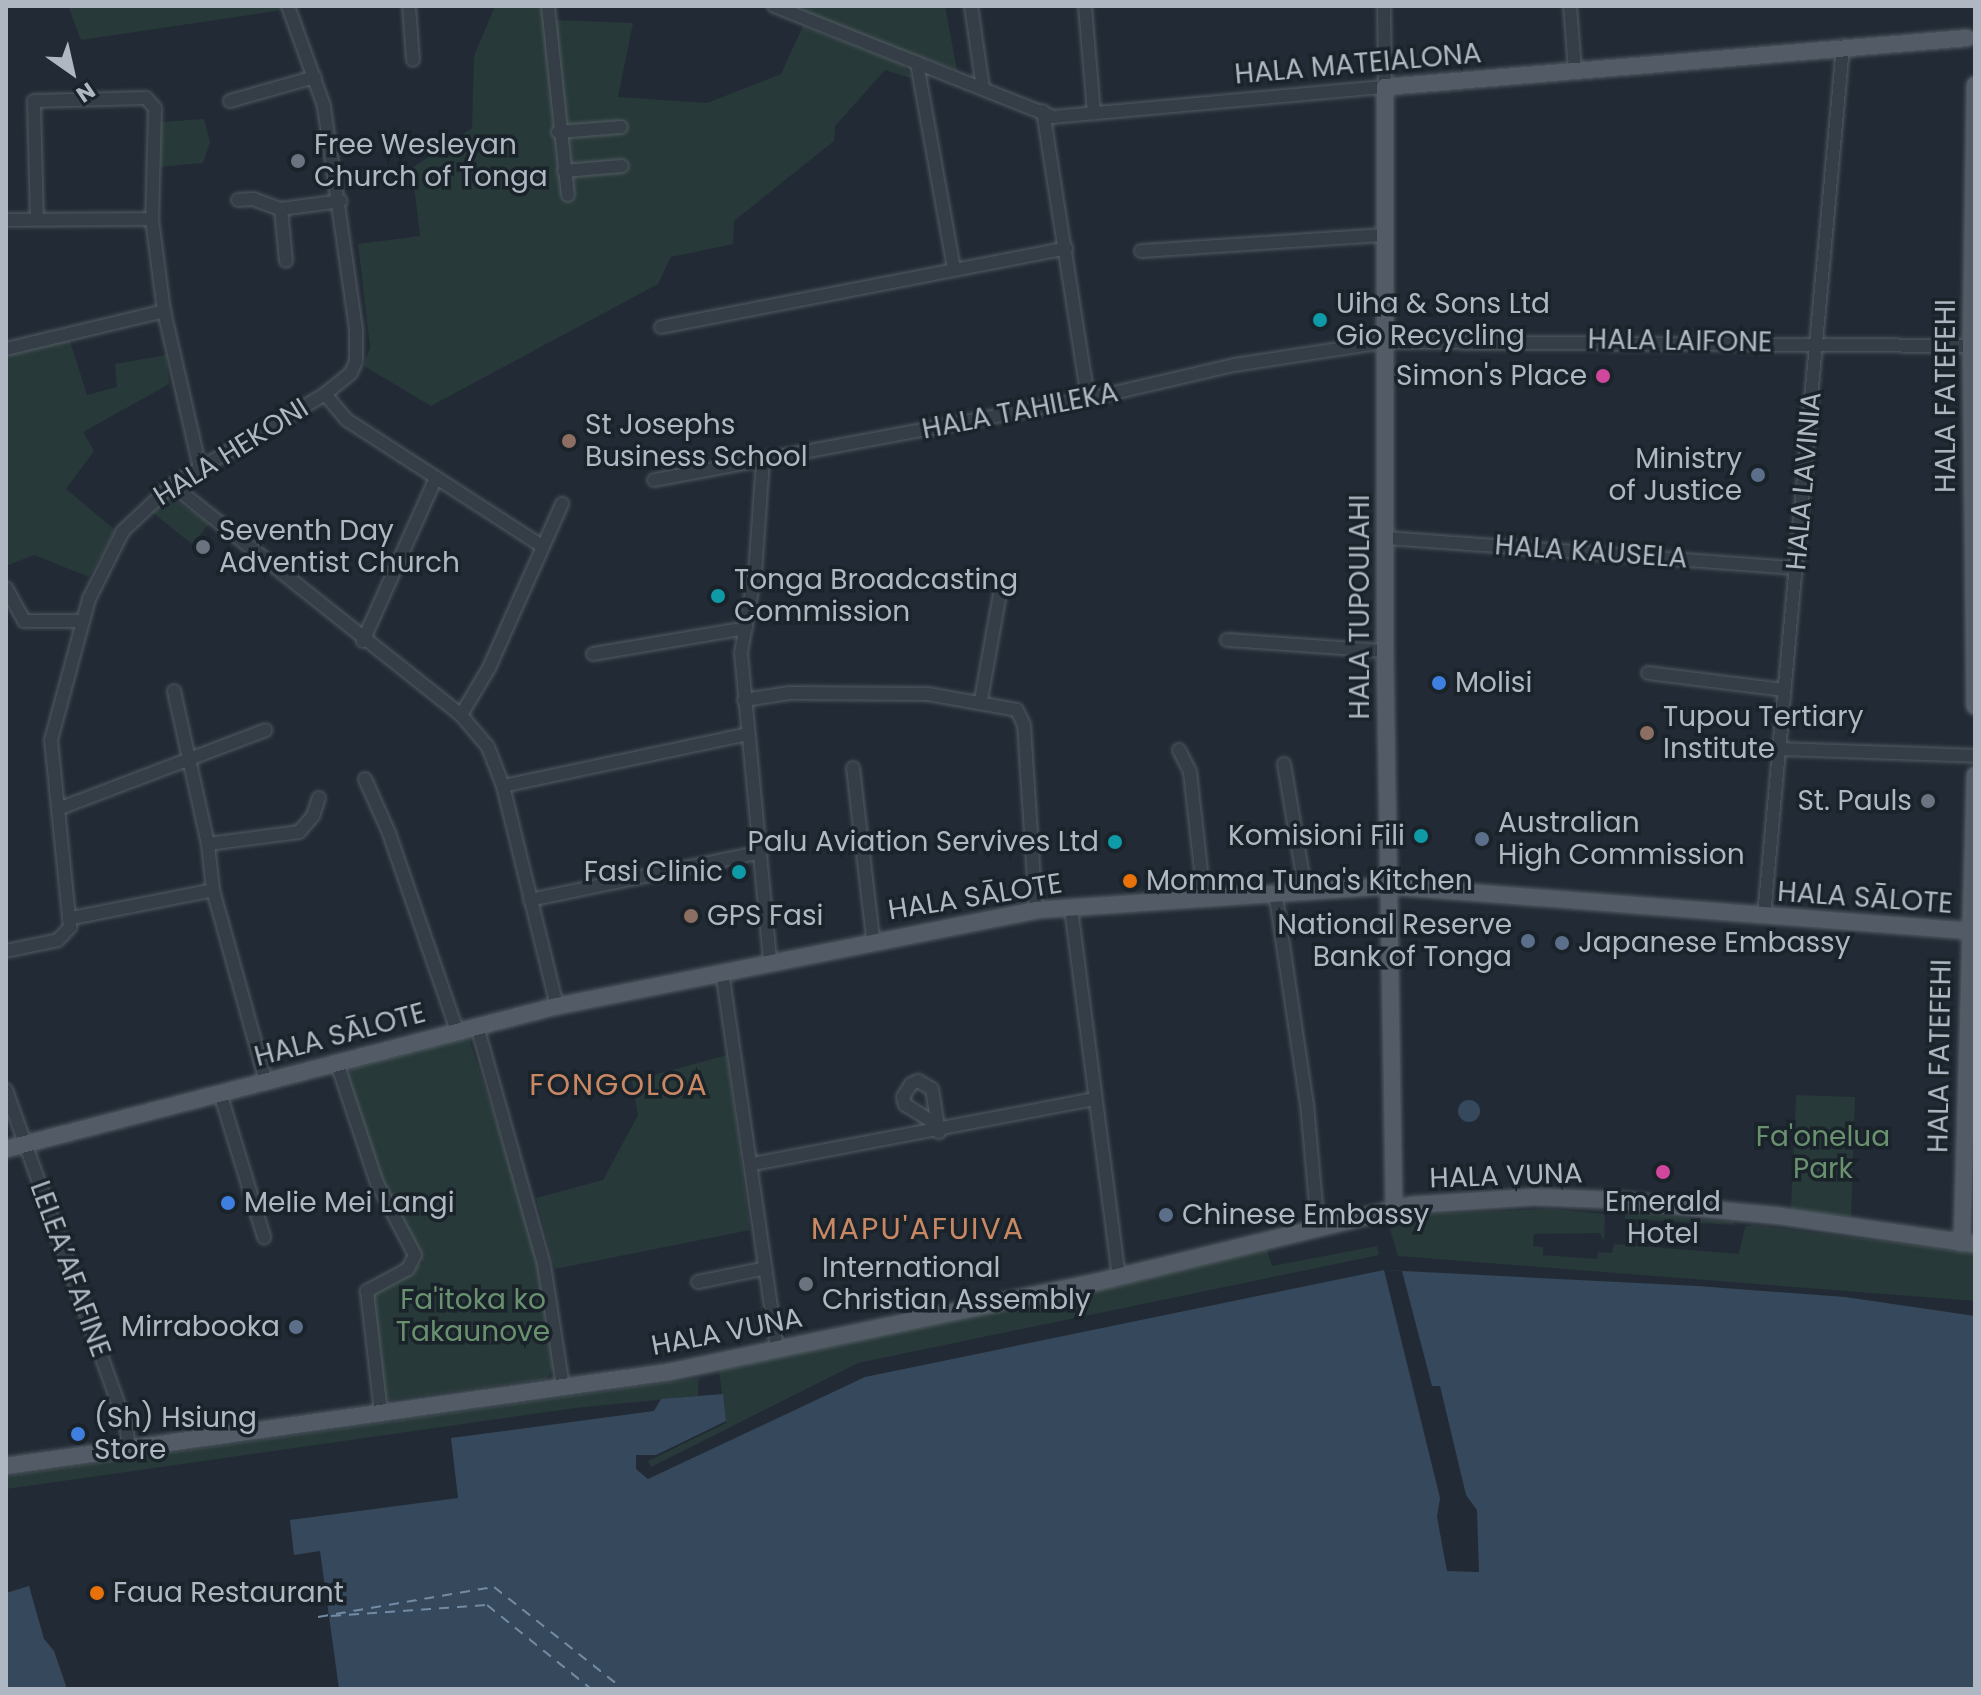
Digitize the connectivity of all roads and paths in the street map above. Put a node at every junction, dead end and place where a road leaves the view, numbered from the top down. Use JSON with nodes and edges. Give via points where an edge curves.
{"nodes":[{"id":1,"x":288,"y":6,"type":"edge"},
{"id":2,"x":409,"y":6,"type":"edge"},
{"id":3,"x":548,"y":6,"type":"edge"},
{"id":4,"x":774,"y":6,"type":"edge"},
{"id":5,"x":971,"y":6,"type":"edge"},
{"id":6,"x":1085,"y":6,"type":"edge"},
{"id":7,"x":1384,"y":6,"type":"edge"},
{"id":8,"x":1570,"y":6,"type":"edge"},
{"id":9,"x":1972,"y":38,"type":"edge"},
{"id":10,"x":1843,"y":46,"type":"junction"},
{"id":11,"x":413,"y":60,"type":"dead end"},
{"id":12,"x":917,"y":63,"type":"junction"},
{"id":13,"x":1575,"y":70,"type":"junction"},
{"id":14,"x":315,"y":77,"type":"junction"},
{"id":15,"x":1975,"y":85,"type":"edge"},
{"id":16,"x":1385,"y":87,"type":"junction"},
{"id":17,"x":983,"y":88,"type":"junction"},
{"id":18,"x":230,"y":101,"type":"dead end"},
{"id":19,"x":1043,"y":111,"type":"junction"},
{"id":20,"x":1094,"y":114,"type":"junction"},
{"id":21,"x":621,"y":127,"type":"dead end"},
{"id":22,"x":558,"y":132,"type":"junction"},
{"id":23,"x":622,"y":166,"type":"dead end"},
{"id":24,"x":564,"y":171,"type":"junction"},
{"id":25,"x":568,"y":195,"type":"dead end"},
{"id":26,"x":238,"y":200,"type":"dead end"},
{"id":27,"x":340,"y":201,"type":"junction"},
{"id":28,"x":281,"y":209,"type":"junction"},
{"id":29,"x":37,"y":219,"type":"junction"},
{"id":30,"x":152,"y":219,"type":"junction"},
{"id":31,"x":6,"y":220,"type":"edge"},
{"id":32,"x":1384,"y":235,"type":"junction"},
{"id":33,"x":1066,"y":248,"type":"junction"},
{"id":34,"x":1141,"y":251,"type":"dead end"},
{"id":35,"x":286,"y":261,"type":"dead end"},
{"id":36,"x":954,"y":269,"type":"junction"},
{"id":37,"x":164,"y":311,"type":"junction"},
{"id":38,"x":661,"y":327,"type":"dead end"},
{"id":39,"x":1385,"y":342,"type":"junction"},
{"id":40,"x":1815,"y":343,"type":"junction"},
{"id":41,"x":1973,"y":346,"type":"edge"},
{"id":42,"x":6,"y":349,"type":"edge"},
{"id":43,"x":325,"y":394,"type":"junction"},
{"id":44,"x":1088,"y":399,"type":"junction"},
{"id":45,"x":763,"y":460,"type":"junction"},
{"id":46,"x":200,"y":468,"type":"junction"},
{"id":47,"x":436,"y":478,"type":"junction"},
{"id":48,"x":654,"y":480,"type":"dead end"},
{"id":49,"x":172,"y":485,"type":"junction"},
{"id":50,"x":562,"y":504,"type":"dead end"},
{"id":51,"x":1386,"y":538,"type":"junction"},
{"id":52,"x":542,"y":546,"type":"junction"},
{"id":53,"x":1797,"y":568,"type":"junction"},
{"id":54,"x":6,"y":588,"type":"edge"},
{"id":55,"x":1000,"y":593,"type":"dead end"},
{"id":56,"x":81,"y":621,"type":"junction"},
{"id":57,"x":746,"y":628,"type":"junction"},
{"id":58,"x":1227,"y":640,"type":"dead end"},
{"id":59,"x":363,"y":641,"type":"junction"},
{"id":60,"x":1385,"y":651,"type":"junction"},
{"id":61,"x":593,"y":654,"type":"dead end"},
{"id":62,"x":1648,"y":673,"type":"dead end"},
{"id":63,"x":1784,"y":690,"type":"junction"},
{"id":64,"x":174,"y":691,"type":"dead end"},
{"id":65,"x":744,"y":700,"type":"junction"},
{"id":66,"x":981,"y":700,"type":"junction"},
{"id":67,"x":1975,"y":706,"type":"edge"},
{"id":68,"x":461,"y":715,"type":"junction"},
{"id":69,"x":266,"y":730,"type":"dead end"},
{"id":70,"x":748,"y":734,"type":"junction"},
{"id":71,"x":1779,"y":749,"type":"junction"},
{"id":72,"x":1179,"y":750,"type":"dead end"},
{"id":73,"x":1975,"y":756,"type":"edge"},
{"id":74,"x":191,"y":760,"type":"junction"},
{"id":75,"x":1284,"y":764,"type":"dead end"},
{"id":76,"x":853,"y":768,"type":"dead end"},
{"id":77,"x":1975,"y":775,"type":"edge"},
{"id":78,"x":365,"y":779,"type":"dead end"},
{"id":79,"x":503,"y":786,"type":"junction"},
{"id":80,"x":319,"y":798,"type":"dead end"},
{"id":81,"x":58,"y":809,"type":"junction"},
{"id":82,"x":208,"y":844,"type":"junction"},
{"id":83,"x":761,"y":852,"type":"junction"},
{"id":84,"x":1388,"y":886,"type":"junction"},
{"id":85,"x":1305,"y":888,"type":"junction"},
{"id":86,"x":213,"y":890,"type":"junction"},
{"id":87,"x":1275,"y":891,"type":"junction"},
{"id":88,"x":1204,"y":897,"type":"junction"},
{"id":89,"x":530,"y":900,"type":"junction"},
{"id":90,"x":1071,"y":908,"type":"junction"},
{"id":91,"x":1036,"y":910,"type":"junction"},
{"id":92,"x":1764,"y":916,"type":"junction"},
{"id":93,"x":72,"y":918,"type":"junction"},
{"id":94,"x":1972,"y":931,"type":"edge"},
{"id":95,"x":873,"y":939,"type":"junction"},
{"id":96,"x":6,"y":951,"type":"edge"},
{"id":97,"x":770,"y":961,"type":"junction"},
{"id":98,"x":722,"y":971,"type":"junction"},
{"id":99,"x":557,"y":1006,"type":"junction"},
{"id":100,"x":477,"y":1026,"type":"junction"},
{"id":101,"x":457,"y":1031,"type":"junction"},
{"id":102,"x":1970,"y":1038,"type":"edge"},
{"id":103,"x":337,"y":1063,"type":"junction"},
{"id":104,"x":266,"y":1081,"type":"junction"},
{"id":105,"x":6,"y":1090,"type":"edge"},
{"id":106,"x":220,"y":1093,"type":"junction"},
{"id":107,"x":1095,"y":1099,"type":"junction"},
{"id":108,"x":25,"y":1144,"type":"junction"},
{"id":109,"x":6,"y":1149,"type":"edge"},
{"id":110,"x":753,"y":1164,"type":"junction"},
{"id":111,"x":1394,"y":1208,"type":"junction"},
{"id":112,"x":1318,"y":1227,"type":"junction"},
{"id":113,"x":264,"y":1237,"type":"dead end"},
{"id":114,"x":1968,"y":1244,"type":"edge"},
{"id":115,"x":766,"y":1268,"type":"junction"},
{"id":116,"x":1119,"y":1276,"type":"junction"},
{"id":117,"x":698,"y":1282,"type":"dead end"},
{"id":118,"x":777,"y":1350,"type":"junction"},
{"id":119,"x":563,"y":1387,"type":"junction"},
{"id":120,"x":381,"y":1412,"type":"junction"},
{"id":121,"x":129,"y":1449,"type":"junction"},
{"id":122,"x":6,"y":1466,"type":"edge"}],
"edges":[{"from":1,"to":14,"type":"street","name":"HALA HEKONI"},
{"from":2,"to":11,"type":"street"},
{"from":3,"to":22,"type":"street"},
{"from":4,"to":12,"type":"street","name":"HALA MATEIALONA"},
{"from":5,"to":17,"type":"street"},
{"from":6,"to":20,"type":"street"},
{"from":7,"to":16,"type":"street","name":"HALA TUPOULAHI"},
{"from":8,"to":13,"type":"street"},
{"from":9,"to":10,"type":"main road","name":"HALA MATEIALONA"},
{"from":10,"to":13,"type":"main road","name":"HALA MATEIALONA"},
{"from":10,"to":40,"type":"street","name":"HALA LAVINIA"},
{"from":12,"to":17,"type":"street","name":"HALA MATEIALONA"},
{"from":12,"to":36,"type":"street"},
{"from":13,"to":16,"type":"main road","name":"HALA MATEIALONA"},
{"from":14,"to":18,"type":"street"},
{"from":14,"to":27,"type":"street","name":"HALA HEKONI"},
{"from":15,"to":41,"type":"main road","name":"HALA FATEFEHI"},
{"from":16,"to":20,"type":"street","name":"HALA MATEIALONA"},
{"from":16,"to":32,"type":"main road","name":"HALA TUPOULAHI"},
{"from":17,"to":19,"type":"street","name":"HALA MATEIALONA"},
{"from":19,"to":20,"type":"street","name":"HALA MATEIALONA","via":[[1053,117]]},
{"from":19,"to":33,"type":"street"},
{"from":21,"to":22,"type":"street"},
{"from":22,"to":24,"type":"street"},
{"from":23,"to":24,"type":"street"},
{"from":24,"to":25,"type":"street"},
{"from":26,"to":28,"type":"street","via":[[253,199]]},
{"from":27,"to":28,"type":"street"},
{"from":27,"to":43,"type":"street","name":"HALA HEKONI","via":[[357,351],[351,373]]},
{"from":28,"to":35,"type":"street"},
{"from":29,"to":30,"type":"street"},
{"from":29,"to":30,"type":"street","via":[[34,101],[146,98],[155,108]]},
{"from":29,"to":31,"type":"street"},
{"from":30,"to":37,"type":"street"},
{"from":32,"to":34,"type":"street"},
{"from":32,"to":39,"type":"main road","name":"HALA TUPOULAHI"},
{"from":33,"to":36,"type":"street"},
{"from":33,"to":44,"type":"street"},
{"from":36,"to":38,"type":"street"},
{"from":37,"to":42,"type":"street"},
{"from":37,"to":46,"type":"street"},
{"from":39,"to":40,"type":"street","name":"HALA LAIFONE"},
{"from":39,"to":44,"type":"street","name":"HALA TAHILEKA","via":[[1234,365]]},
{"from":39,"to":51,"type":"main road","name":"HALA TUPOULAHI"},
{"from":40,"to":41,"type":"street","name":"HALA LAIFONE"},
{"from":40,"to":53,"type":"street","name":"HALA LAVINIA"},
{"from":41,"to":67,"type":"main road","name":"HALA FATEFEHI"},
{"from":43,"to":46,"type":"street","name":"HALA HEKONI"},
{"from":43,"to":47,"type":"street","via":[[347,420]]},
{"from":44,"to":45,"type":"street","name":"HALA TAHILEKA"},
{"from":45,"to":48,"type":"street","name":"HALA TAHILEKA"},
{"from":45,"to":57,"type":"street"},
{"from":46,"to":49,"type":"street","name":"HALA HEKONI"},
{"from":47,"to":52,"type":"street"},
{"from":47,"to":59,"type":"street"},
{"from":49,"to":56,"type":"street","name":"HALA HEKONI","via":[[123,531]]},
{"from":49,"to":59,"type":"street"},
{"from":50,"to":52,"type":"street"},
{"from":51,"to":53,"type":"street","name":"HALA KAUSELA"},
{"from":51,"to":60,"type":"main road","name":"HALA TUPOULAHI"},
{"from":52,"to":68,"type":"street","via":[[489,668]]},
{"from":53,"to":63,"type":"street","name":"HALA LAVINIA"},
{"from":54,"to":56,"type":"street","via":[[24,621]]},
{"from":55,"to":66,"type":"street"},
{"from":56,"to":81,"type":"street","name":"HALA HEKONI","via":[[51,740]]},
{"from":57,"to":61,"type":"street"},
{"from":57,"to":65,"type":"street","via":[[741,653]]},
{"from":58,"to":60,"type":"street"},
{"from":59,"to":68,"type":"street"},
{"from":60,"to":84,"type":"main road","name":"HALA TUPOULAHI"},
{"from":62,"to":63,"type":"street"},
{"from":63,"to":71,"type":"street","name":"HALA LAVINIA"},
{"from":64,"to":74,"type":"street"},
{"from":65,"to":66,"type":"street","via":[[789,693],[928,694]]},
{"from":65,"to":70,"type":"street"},
{"from":66,"to":91,"type":"street","via":[[1017,710],[1024,725]]},
{"from":68,"to":79,"type":"street","via":[[488,747]]},
{"from":69,"to":74,"type":"street"},
{"from":70,"to":79,"type":"street"},
{"from":70,"to":83,"type":"street"},
{"from":71,"to":73,"type":"street"},
{"from":71,"to":92,"type":"street","name":"HALA LAVINIA"},
{"from":72,"to":88,"type":"street","via":[[1190,772]]},
{"from":74,"to":81,"type":"street"},
{"from":74,"to":82,"type":"street"},
{"from":75,"to":85,"type":"street"},
{"from":76,"to":95,"type":"street"},
{"from":77,"to":94,"type":"main road","name":"HALA FATEFEHI"},
{"from":78,"to":101,"type":"street","via":[[389,833]]},
{"from":79,"to":89,"type":"street"},
{"from":80,"to":82,"type":"street","via":[[299,832]]},
{"from":81,"to":93,"type":"street","name":"HALA HEKONI"},
{"from":82,"to":86,"type":"street"},
{"from":83,"to":89,"type":"street"},
{"from":83,"to":97,"type":"street"},
{"from":84,"to":85,"type":"main road","name":"HALA SĀLOTE"},
{"from":84,"to":92,"type":"main road","name":"HALA SĀLOTE"},
{"from":84,"to":111,"type":"main road","name":"HALA TUPOULAHI"},
{"from":85,"to":87,"type":"main road","name":"HALA SĀLOTE"},
{"from":86,"to":93,"type":"street"},
{"from":86,"to":104,"type":"street"},
{"from":87,"to":88,"type":"main road","name":"HALA SĀLOTE"},
{"from":87,"to":112,"type":"street","via":[[1307,1104]]},
{"from":88,"to":90,"type":"main road","name":"HALA SĀLOTE"},
{"from":89,"to":99,"type":"street"},
{"from":90,"to":91,"type":"main road","name":"HALA SĀLOTE"},
{"from":90,"to":107,"type":"street"},
{"from":91,"to":95,"type":"main road","name":"HALA SĀLOTE"},
{"from":92,"to":94,"type":"main road","name":"HALA SĀLOTE"},
{"from":93,"to":96,"type":"street","via":[[58,940]]},
{"from":94,"to":102,"type":"main road","name":"HALA FATEFEHI"},
{"from":95,"to":97,"type":"main road","name":"HALA SĀLOTE"},
{"from":97,"to":98,"type":"main road","name":"HALA SĀLOTE"},
{"from":98,"to":99,"type":"main road","name":"HALA SĀLOTE"},
{"from":98,"to":110,"type":"street"},
{"from":99,"to":100,"type":"main road","name":"HALA SĀLOTE"},
{"from":100,"to":101,"type":"main road","name":"HALA SĀLOTE"},
{"from":100,"to":119,"type":"street","via":[[544,1265]]},
{"from":101,"to":103,"type":"main road","name":"HALA SĀLOTE"},
{"from":102,"to":114,"type":"main road","name":"HALA FATEFEHI"},
{"from":103,"to":104,"type":"main road","name":"HALA SĀLOTE"},
{"from":103,"to":120,"type":"street","via":[[377,1183],[415,1255],[408,1269],[367,1291]]},
{"from":104,"to":106,"type":"main road","name":"HALA SĀLOTE"},
{"from":105,"to":108,"type":"street","name":"LELEA’AFAFINE"},
{"from":106,"to":108,"type":"main road","name":"HALA SĀLOTE"},
{"from":106,"to":113,"type":"street"},
{"from":107,"to":110,"type":"street"},
{"from":107,"to":116,"type":"street"},
{"from":108,"to":109,"type":"main road","name":"HALA SĀLOTE"},
{"from":108,"to":121,"type":"street","name":"LELEA’AFAFINE","via":[[126,1425]]},
{"from":110,"to":115,"type":"street"},
{"from":111,"to":112,"type":"main road","name":"HALA VUNA"},
{"from":111,"to":114,"type":"main road","name":"HALA VUNA","via":[[1534,1197],[1614,1200],[1780,1216]]},
{"from":112,"to":116,"type":"main road","name":"HALA VUNA"},
{"from":115,"to":117,"type":"street"},
{"from":115,"to":118,"type":"street"},
{"from":116,"to":118,"type":"main road","name":"HALA VUNA"},
{"from":118,"to":119,"type":"main road","name":"HALA VUNA"},
{"from":119,"to":120,"type":"main road","name":"HALA VUNA"},
{"from":120,"to":121,"type":"main road","name":"HALA VUNA"},
{"from":121,"to":122,"type":"main road","name":"HALA VUNA"}]}
